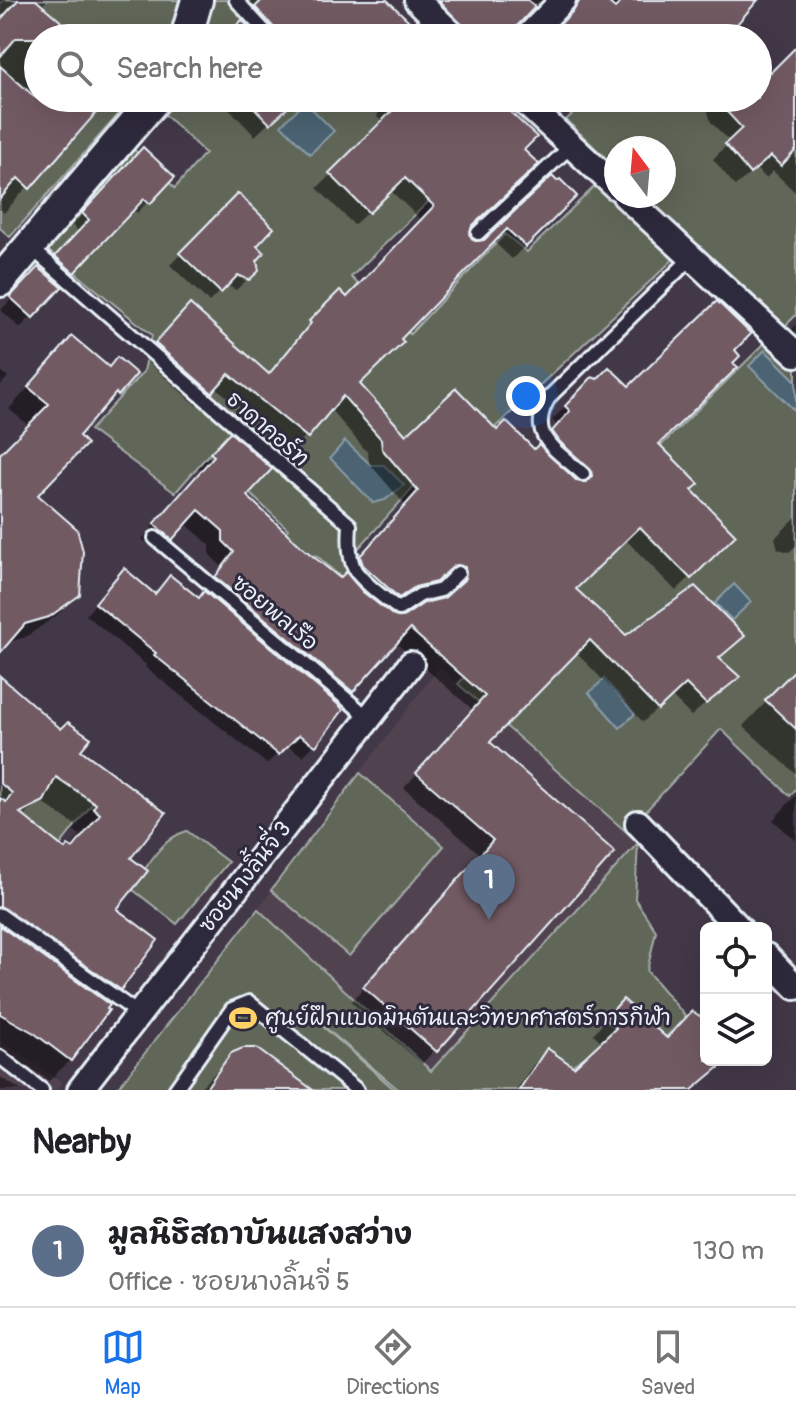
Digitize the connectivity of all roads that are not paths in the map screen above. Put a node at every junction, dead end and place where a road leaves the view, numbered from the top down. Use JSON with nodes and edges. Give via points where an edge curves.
{"nodes":[{"id":1,"x":197,"y":0,"type":"edge"},
{"id":2,"x":236,"y":0,"type":"edge"},
{"id":3,"x":417,"y":0,"type":"edge"},
{"id":4,"x":563,"y":0,"type":"edge"},
{"id":5,"x":190,"y":24,"type":"edge"},
{"id":6,"x":258,"y":24,"type":"edge"},
{"id":7,"x":442,"y":24,"type":"edge"},
{"id":8,"x":540,"y":24,"type":"edge"},
{"id":9,"x":144,"y":112,"type":"edge"},
{"id":10,"x":535,"y":112,"type":"edge"},
{"id":11,"x":571,"y":146,"type":"junction"},
{"id":12,"x":604,"y":176,"type":"edge"},
{"id":13,"x":638,"y":208,"type":"edge"},
{"id":14,"x":478,"y":233,"type":"dead end"},
{"id":15,"x":29,"y":246,"type":"junction"},
{"id":16,"x":692,"y":257,"type":"junction"},
{"id":17,"x":0,"y":281,"type":"edge"},
{"id":18,"x":796,"y":354,"type":"edge"},
{"id":19,"x":583,"y":474,"type":"dead end"},
{"id":20,"x":155,"y":538,"type":"dead end"},
{"id":21,"x":458,"y":573,"type":"dead end"},
{"id":22,"x":411,"y":664,"type":"dead end"},
{"id":23,"x":369,"y":718,"type":"junction"},
{"id":24,"x":638,"y":823,"type":"dead end"},
{"id":25,"x":0,"y":915,"type":"edge"},
{"id":26,"x":733,"y":922,"type":"edge"},
{"id":27,"x":772,"y":962,"type":"edge"},
{"id":28,"x":796,"y":987,"type":"edge"},
{"id":29,"x":139,"y":1014,"type":"junction"},
{"id":30,"x":0,"y":1057,"type":"edge"},
{"id":31,"x":42,"y":1090,"type":"edge"},
{"id":32,"x":80,"y":1090,"type":"edge"},
{"id":33,"x":175,"y":1090,"type":"edge"},
{"id":34,"x":357,"y":1090,"type":"edge"}],
"edges":[{"from":1,"to":5,"type":"street"},
{"from":2,"to":6,"type":"lane"},
{"from":3,"to":7,"type":"street"},
{"from":4,"to":8,"type":"street"},
{"from":9,"to":15,"type":"street"},
{"from":10,"to":11,"type":"street"},
{"from":11,"to":12,"type":"street"},
{"from":11,"to":14,"type":"lane"},
{"from":13,"to":16,"type":"street"},
{"from":15,"to":17,"type":"street"},
{"from":15,"to":21,"type":"lane","name":"ธาดาคอร์ท","via":[[350,525],[355,569],[389,602],[399,609],[420,595],[441,590]]},
{"from":16,"to":18,"type":"street"},
{"from":16,"to":19,"type":"lane","via":[[540,411],[539,425],[548,443]]},
{"from":20,"to":23,"type":"lane","name":"ซอยพลเรือ"},
{"from":22,"to":23,"type":"street","name":"ซอยนางลิ้นจี่ 3"},
{"from":23,"to":29,"type":"street","name":"ซอยนางลิ้นจี่ 3"},
{"from":24,"to":26,"type":"street"},
{"from":25,"to":29,"type":"lane"},
{"from":27,"to":28,"type":"street"},
{"from":29,"to":32,"type":"street","name":"ซอยนางลิ้นจี่ 3"},
{"from":30,"to":31,"type":"lane"},
{"from":33,"to":34,"type":"lane","via":[[232,1009],[249,1002]]}]}
